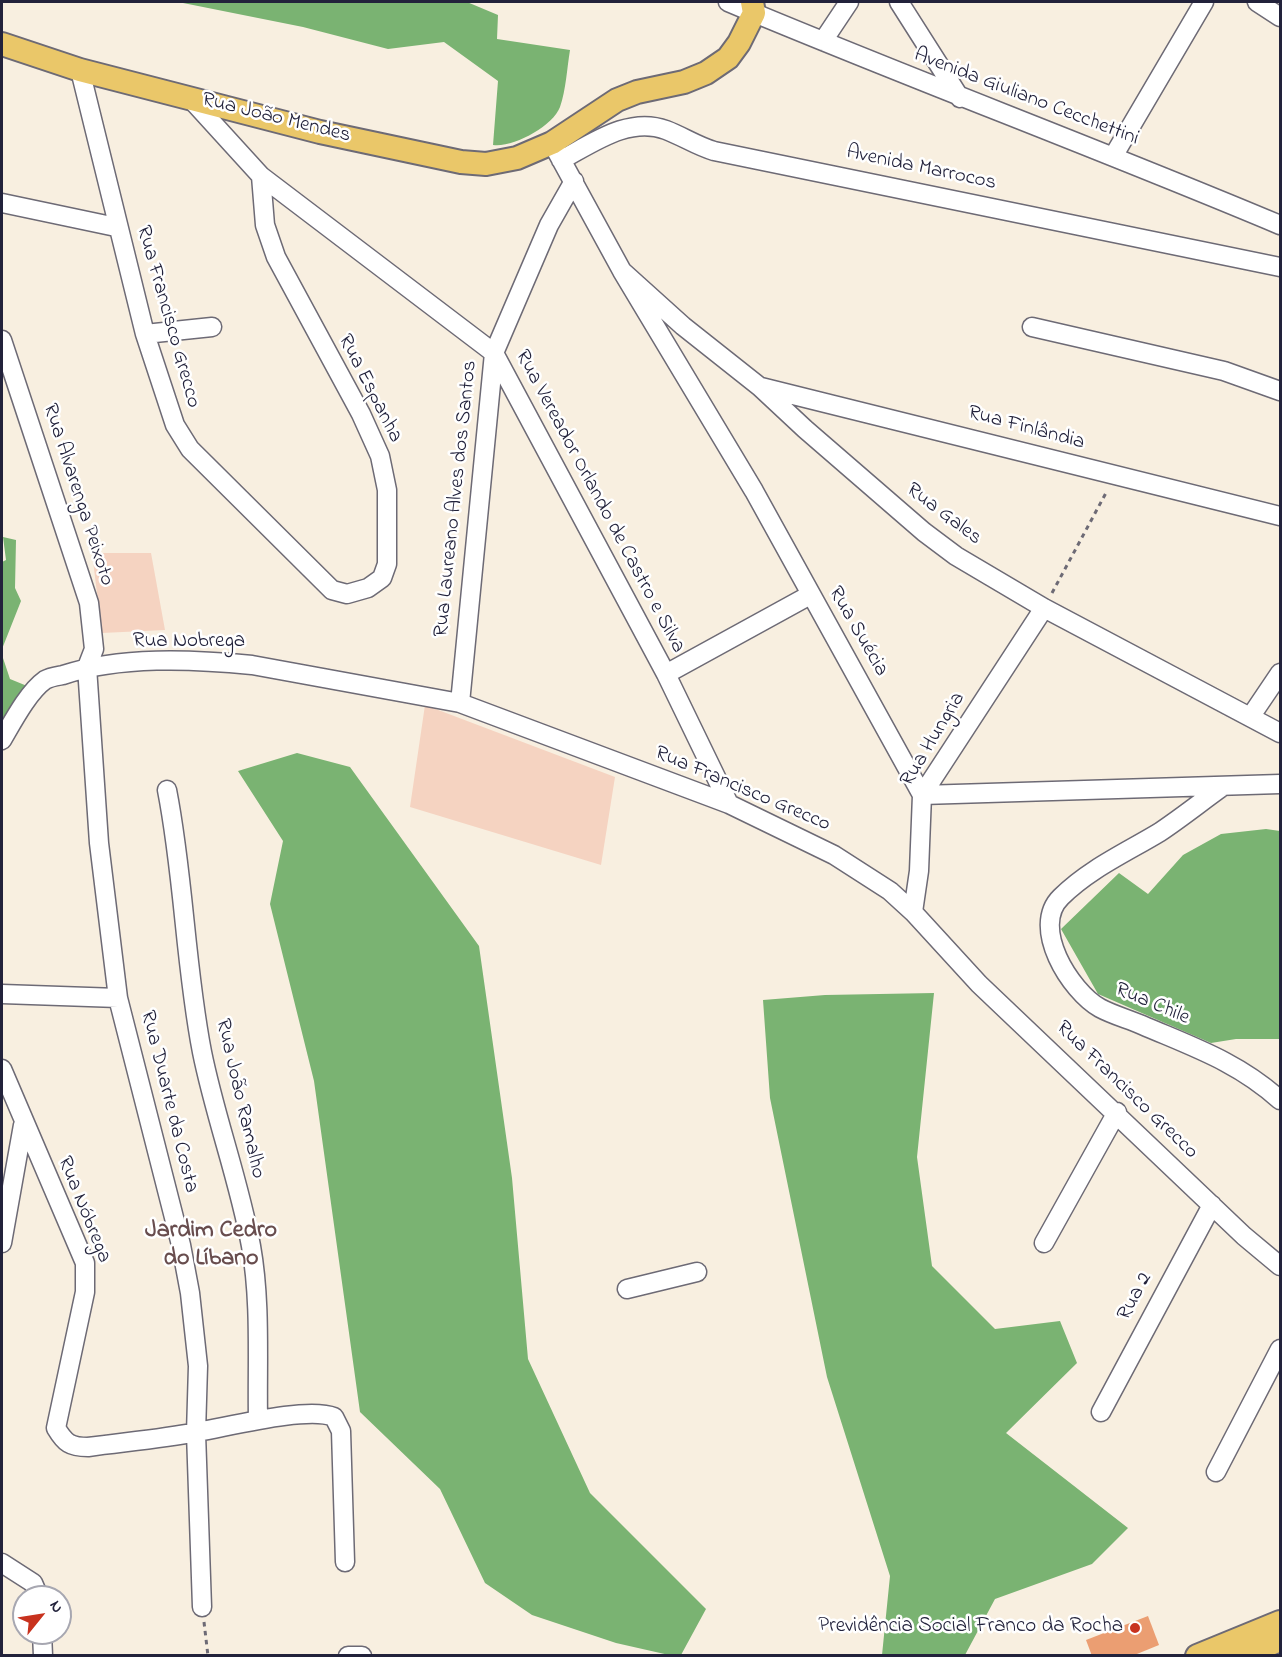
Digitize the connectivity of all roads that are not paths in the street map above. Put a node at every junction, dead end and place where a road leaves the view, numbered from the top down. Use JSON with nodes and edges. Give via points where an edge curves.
{"nodes":[{"id":1,"x":728,"y":2,"type":"edge"},
{"id":2,"x":849,"y":2,"type":"edge"},
{"id":3,"x":899,"y":2,"type":"edge"},
{"id":4,"x":1204,"y":2,"type":"edge"},
{"id":5,"x":1257,"y":2,"type":"edge"},
{"id":6,"x":753,"y":7,"type":"edge"},
{"id":7,"x":1281,"y":17,"type":"edge"},
{"id":8,"x":823,"y":41,"type":"junction"},
{"id":9,"x":2,"y":44,"type":"edge"},
{"id":10,"x":80,"y":70,"type":"junction"},
{"id":11,"x":189,"y":97,"type":"junction"},
{"id":12,"x":960,"y":98,"type":"junction"},
{"id":13,"x":557,"y":152,"type":"junction"},
{"id":14,"x":1114,"y":155,"type":"junction"},
{"id":15,"x":261,"y":176,"type":"junction"},
{"id":16,"x":574,"y":182,"type":"junction"},
{"id":17,"x":2,"y":203,"type":"edge"},
{"id":18,"x":1281,"y":225,"type":"edge"},
{"id":19,"x":116,"y":227,"type":"junction"},
{"id":20,"x":1281,"y":267,"type":"edge"},
{"id":21,"x":622,"y":271,"type":"junction"},
{"id":22,"x":212,"y":327,"type":"dead end"},
{"id":23,"x":1032,"y":327,"type":"dead end"},
{"id":24,"x":144,"y":334,"type":"junction"},
{"id":25,"x":2,"y":340,"type":"edge"},
{"id":26,"x":494,"y":353,"type":"junction"},
{"id":27,"x":760,"y":387,"type":"junction"},
{"id":28,"x":1281,"y":391,"type":"edge"},
{"id":29,"x":1281,"y":516,"type":"edge"},
{"id":30,"x":332,"y":590,"type":"joint"},
{"id":31,"x":810,"y":595,"type":"junction"},
{"id":32,"x":1044,"y":608,"type":"junction"},
{"id":33,"x":87,"y":667,"type":"junction"},
{"id":34,"x":290,"y":672,"type":"joint"},
{"id":35,"x":1281,"y":673,"type":"edge"},
{"id":36,"x":666,"y":674,"type":"junction"},
{"id":37,"x":460,"y":703,"type":"junction"},
{"id":38,"x":1251,"y":716,"type":"junction"},
{"id":39,"x":1281,"y":733,"type":"edge"},
{"id":40,"x":2,"y":740,"type":"edge"},
{"id":41,"x":1281,"y":784,"type":"edge"},
{"id":42,"x":1222,"y":787,"type":"junction"},
{"id":43,"x":167,"y":790,"type":"dead end"},
{"id":44,"x":922,"y":795,"type":"junction"},
{"id":45,"x":729,"y":804,"type":"junction"},
{"id":46,"x":913,"y":912,"type":"junction"},
{"id":47,"x":2,"y":993,"type":"edge"},
{"id":48,"x":118,"y":998,"type":"junction"},
{"id":49,"x":2,"y":1069,"type":"edge"},
{"id":50,"x":1281,"y":1100,"type":"edge"},
{"id":51,"x":1116,"y":1112,"type":"junction"},
{"id":52,"x":23,"y":1125,"type":"junction"},
{"id":53,"x":1212,"y":1205,"type":"junction"},
{"id":54,"x":2,"y":1243,"type":"edge"},
{"id":55,"x":1044,"y":1243,"type":"dead end"},
{"id":56,"x":1281,"y":1266,"type":"edge"},
{"id":57,"x":697,"y":1272,"type":"dead end"},
{"id":58,"x":627,"y":1289,"type":"dead end"},
{"id":59,"x":1281,"y":1349,"type":"edge"},
{"id":60,"x":1101,"y":1412,"type":"dead end"},
{"id":61,"x":258,"y":1419,"type":"junction"},
{"id":62,"x":196,"y":1433,"type":"junction"},
{"id":63,"x":1216,"y":1472,"type":"dead end"},
{"id":64,"x":345,"y":1562,"type":"dead end"},
{"id":65,"x":2,"y":1563,"type":"edge"},
{"id":66,"x":34,"y":1585,"type":"edge"},
{"id":67,"x":202,"y":1608,"type":"road end"},
{"id":68,"x":1281,"y":1622,"type":"edge"},
{"id":69,"x":1281,"y":1640,"type":"edge"},
{"id":70,"x":349,"y":1655,"type":"edge"},
{"id":71,"x":362,"y":1656,"type":"edge"},
{"id":72,"x":1197,"y":1656,"type":"edge"},
{"id":73,"x":1242,"y":1656,"type":"edge"}],
"edges":[{"from":1,"to":6,"type":"street","name":"Avenida Giuliano Cecchettini"},
{"from":2,"to":8,"type":"street"},
{"from":3,"to":12,"type":"street"},
{"from":4,"to":14,"type":"street"},
{"from":5,"to":7,"type":"street"},
{"from":6,"to":8,"type":"street","name":"Avenida Giuliano Cecchettini"},
{"from":6,"to":13,"type":"main road","name":"Rua João Mendes","via":[[728,58],[684,82],[617,100]]},
{"from":8,"to":12,"type":"street","name":"Avenida Giuliano Cecchettini"},
{"from":9,"to":10,"type":"main road","name":"Rua João Mendes"},
{"from":10,"to":11,"type":"main road","name":"Rua João Mendes"},
{"from":10,"to":19,"type":"street","name":"Rua Francisco Grecco"},
{"from":11,"to":13,"type":"main road","name":"Rua João Mendes","via":[[320,132],[461,162],[486,164]]},
{"from":11,"to":15,"type":"street","name":"Rua Vereador Orlando de Castro e Silva"},
{"from":12,"to":14,"type":"street","name":"Avenida Giuliano Cecchettini"},
{"from":13,"to":16,"type":"street"},
{"from":13,"to":20,"type":"street","name":"Avenida Marrocos","via":[[618,131],[648,126],[714,151]]},
{"from":14,"to":18,"type":"street","name":"Avenida Giuliano Cecchettini"},
{"from":15,"to":26,"type":"street","name":"Rua Vereador Orlando de Castro e Silva"},
{"from":15,"to":30,"type":"street","name":"Rua Espanha","via":[[265,225],[276,256],[380,456],[387,490],[387,564],[382,578],[368,588],[347,594]]},
{"from":16,"to":21,"type":"street","name":"Rua Suécia"},
{"from":16,"to":26,"type":"street","name":"Rua Laureano Alves dos Santos","via":[[549,225]]},
{"from":17,"to":19,"type":"street"},
{"from":19,"to":24,"type":"street","name":"Rua Francisco Grecco"},
{"from":21,"to":27,"type":"street","name":"Rua Gales"},
{"from":21,"to":31,"type":"street","name":"Rua Suécia","via":[[754,491]]},
{"from":22,"to":24,"type":"street"},
{"from":23,"to":28,"type":"street","via":[[1224,371]]},
{"from":24,"to":30,"type":"street","name":"Rua Francisco Grecco","via":[[175,424],[189,449]]},
{"from":25,"to":33,"type":"street","name":"Rua Alvarenga Peixoto","via":[[89,603],[94,649]]},
{"from":26,"to":36,"type":"street","name":"Rua Vereador Orlando de Castro e Silva"},
{"from":26,"to":37,"type":"street","name":"Rua Laureano Alves dos Santos"},
{"from":27,"to":29,"type":"street","name":"Rua Finlândia"},
{"from":27,"to":32,"type":"street","name":"Rua Gales","via":[[924,532],[956,556]]},
{"from":31,"to":36,"type":"street"},
{"from":31,"to":44,"type":"street","name":"Rua Suécia"},
{"from":32,"to":38,"type":"street","name":"Rua Gales"},
{"from":32,"to":44,"type":"street","name":"Rua Hungria"},
{"from":33,"to":34,"type":"street","name":"Rua Nobrega","via":[[165,660]]},
{"from":33,"to":40,"type":"street","via":[[45,680]]},
{"from":33,"to":48,"type":"street","name":"Rua Duarte da Costa","via":[[99,843]]},
{"from":34,"to":37,"type":"street","name":"Rua Francisco Grecco"},
{"from":35,"to":38,"type":"street"},
{"from":36,"to":45,"type":"street","name":"Rua Vereador Orlando de Castro e Silva"},
{"from":37,"to":45,"type":"street","name":"Rua Francisco Grecco"},
{"from":38,"to":39,"type":"street","name":"Rua Gales"},
{"from":41,"to":42,"type":"street"},
{"from":42,"to":44,"type":"street"},
{"from":42,"to":50,"type":"street","name":"Rua Chile","via":[[1161,831],[1084,878],[1059,899],[1049,935],[1054,953],[1099,1007],[1223,1059],[1256,1077]]},
{"from":43,"to":61,"type":"street","name":"Rua João Ramalho","via":[[177,838],[202,1053],[251,1246],[256,1291]]},
{"from":44,"to":46,"type":"street","name":"Rua Hungria"},
{"from":45,"to":46,"type":"street","name":"Rua Francisco Grecco","via":[[834,855],[890,891]]},
{"from":46,"to":51,"type":"street","name":"Rua Francisco Grecco","via":[[972,976]]},
{"from":47,"to":48,"type":"street"},
{"from":48,"to":62,"type":"street","name":"Rua Duarte da Costa","via":[[190,1293],[198,1366]]},
{"from":49,"to":52,"type":"street","name":"Rua Nóbrega"},
{"from":51,"to":53,"type":"street","name":"Rua Francisco Grecco"},
{"from":51,"to":55,"type":"street"},
{"from":52,"to":54,"type":"street"},
{"from":52,"to":62,"type":"street","name":"Rua Nóbrega","via":[[84,1263],[87,1278],[56,1428],[64,1441],[74,1447]]},
{"from":53,"to":56,"type":"street","name":"Rua Francisco Grecco"},
{"from":53,"to":60,"type":"street","name":"Rua 2"},
{"from":57,"to":58,"type":"street"},
{"from":59,"to":63,"type":"street"},
{"from":61,"to":62,"type":"street"},
{"from":61,"to":64,"type":"street","via":[[327,1414],[339,1423]]},
{"from":62,"to":67,"type":"street","name":"Rua Duarte da Costa"},
{"from":65,"to":66,"type":"street"},
{"from":68,"to":72,"type":"main road"},
{"from":69,"to":73,"type":"main road"},
{"from":70,"to":71,"type":"street"}]}
